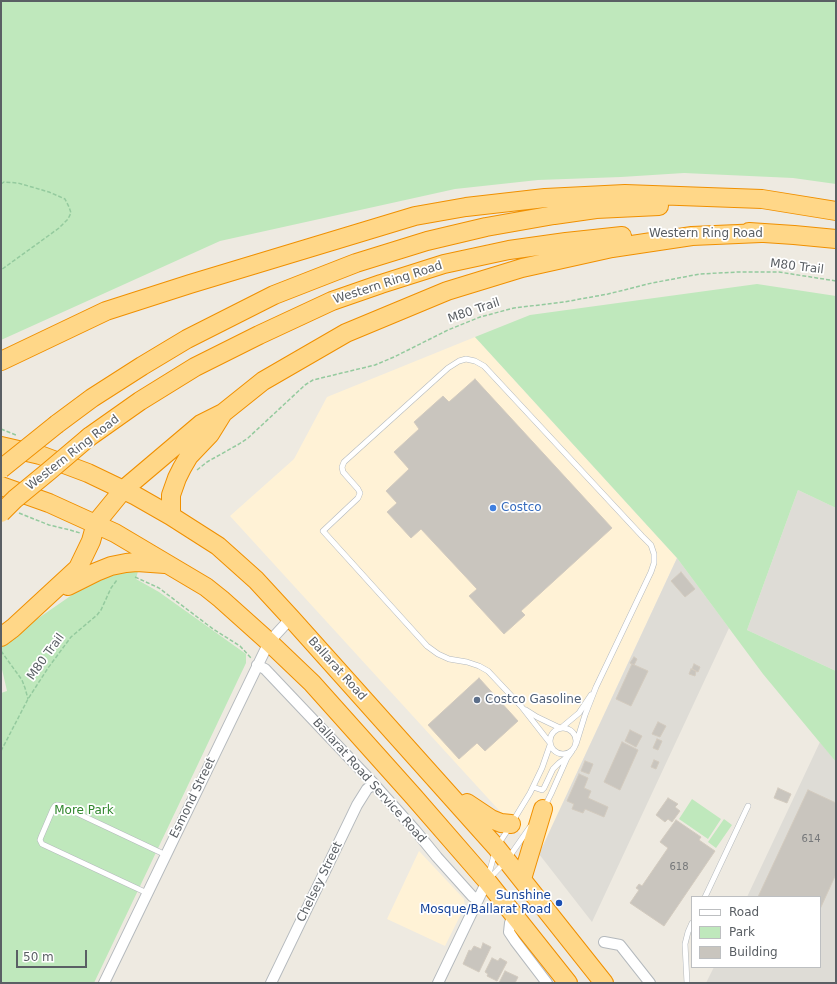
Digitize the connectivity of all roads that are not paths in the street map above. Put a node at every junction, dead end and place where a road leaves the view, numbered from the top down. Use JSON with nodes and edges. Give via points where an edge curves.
{"nodes":[{"id":1,"x":836,"y":212,"type":"edge"},
{"id":2,"x":761,"y":233,"type":"junction"},
{"id":3,"x":836,"y":239,"type":"edge"},
{"id":4,"x":1,"y":361,"type":"edge"},
{"id":5,"x":224,"y":413,"type":"junction"},
{"id":6,"x":1,"y":446,"type":"edge"},
{"id":7,"x":1,"y":468,"type":"edge"},
{"id":8,"x":1,"y":486,"type":"edge"},
{"id":9,"x":123,"y":490,"type":"junction"},
{"id":10,"x":7,"y":512,"type":"edge"},
{"id":11,"x":171,"y":516,"type":"junction"},
{"id":12,"x":96,"y":523,"type":"junction"},
{"id":13,"x":168,"y":564,"type":"junction"},
{"id":14,"x":38,"y":605,"type":"junction"},
{"id":15,"x":291,"y":618,"type":"junction"},
{"id":16,"x":7,"y":632,"type":"edge"},
{"id":17,"x":269,"y":642,"type":"junction"},
{"id":18,"x":257,"y":665,"type":"junction"},
{"id":19,"x":596,"y":686,"type":"junction"},
{"id":20,"x":521,"y":706,"type":"junction"},
{"id":21,"x":560,"y":728,"type":"junction"},
{"id":22,"x":550,"y":744,"type":"junction"},
{"id":23,"x":576,"y":744,"type":"junction"},
{"id":24,"x":572,"y":751,"type":"junction"},
{"id":25,"x":567,"y":758,"type":"junction"},
{"id":26,"x":434,"y":778,"type":"junction"},
{"id":27,"x":374,"y":784,"type":"junction"},
{"id":28,"x":533,"y":787,"type":"junction"},
{"id":29,"x":748,"y":806,"type":"dead end"},
{"id":30,"x":543,"y":809,"type":"junction"},
{"id":31,"x":511,"y":824,"type":"junction"},
{"id":32,"x":502,"y":854,"type":"junction"},
{"id":33,"x":166,"y":855,"type":"junction"},
{"id":34,"x":522,"y":879,"type":"junction"},
{"id":35,"x":487,"y":881,"type":"junction"},
{"id":36,"x":147,"y":893,"type":"junction"},
{"id":37,"x":705,"y":896,"type":"edge"},
{"id":38,"x":478,"y":900,"type":"junction"},
{"id":39,"x":513,"y":914,"type":"junction"},
{"id":40,"x":691,"y":925,"type":"edge"},
{"id":41,"x":604,"y":942,"type":"dead end"},
{"id":42,"x":104,"y":983,"type":"edge"},
{"id":43,"x":271,"y":983,"type":"edge"},
{"id":44,"x":438,"y":983,"type":"edge"},
{"id":45,"x":547,"y":983,"type":"edge"},
{"id":46,"x":568,"y":983,"type":"edge"},
{"id":47,"x":604,"y":983,"type":"edge"},
{"id":48,"x":650,"y":983,"type":"edge"},
{"id":49,"x":687,"y":983,"type":"edge"}],
"edges":[{"from":1,"to":4,"type":"highway","via":[[762,199],[625,194],[545,198],[466,207],[408,219],[106,311]]},
{"from":1,"to":7,"type":"highway","bridge":true,"via":[[724,204],[596,209],[486,227],[356,263],[274,295],[181,342],[98,394]]},
{"from":2,"to":3,"type":"highway","name":"Western Ring Road"},
{"from":2,"to":5,"type":"highway","via":[[692,236],[612,248],[522,268],[447,291],[346,333],[263,381]]},
{"from":2,"to":10,"type":"highway","name":"Western Ring Road","bridge":true,"via":[[640,234],[509,250],[444,264],[332,302],[195,367],[140,401],[89,437],[15,499]]},
{"from":5,"to":9,"type":"highway","via":[[201,424]]},
{"from":5,"to":11,"type":"highway","via":[[182,468],[171,495]]},
{"from":6,"to":9,"type":"highway","name":"Ballarat Road","via":[[40,455],[88,473]]},
{"from":8,"to":12,"type":"highway"},
{"from":9,"to":11,"type":"highway","name":"Ballarat Road"},
{"from":9,"to":12,"type":"highway"},
{"from":11,"to":15,"type":"highway","name":"Ballarat Road","via":[[218,546],[256,580]]},
{"from":12,"to":13,"type":"highway"},
{"from":12,"to":14,"type":"highway","via":[[91,541],[78,568]]},
{"from":13,"to":14,"type":"highway","via":[[137,562],[111,566],[72,583]]},
{"from":13,"to":17,"type":"highway","via":[[206,587]]},
{"from":14,"to":16,"type":"highway"},
{"from":15,"to":17,"type":"street","name":"Esmond Street"},
{"from":15,"to":26,"type":"highway","name":"Ballarat Road"},
{"from":17,"to":18,"type":"street","name":"Esmond Street"},
{"from":17,"to":35,"type":"highway","via":[[317,689]]},
{"from":18,"to":27,"type":"street","name":"Ballarat Road Service Road","via":[[265,669]]},
{"from":18,"to":33,"type":"street","name":"Esmond Street"},
{"from":19,"to":20,"type":"lane","via":[[651,572],[654,563],[651,545],[484,366],[466,359],[448,368],[344,462],[343,472],[360,494],[323,531],[427,646],[449,659],[473,664],[488,671]]},
{"from":19,"to":21,"type":"lane","via":[[579,712]]},
{"from":19,"to":23,"type":"lane"},
{"from":20,"to":21,"type":"lane"},
{"from":20,"to":22,"type":"lane"},
{"from":21,"to":22,"type":"lane","via":[[552,733]]},
{"from":21,"to":23,"type":"lane","via":[[572,732]]},
{"from":22,"to":24,"type":"lane","via":[[559,754]]},
{"from":22,"to":28,"type":"lane"},
{"from":23,"to":24,"type":"lane"},
{"from":24,"to":25,"type":"lane"},
{"from":25,"to":28,"type":"lane","via":[[554,769],[542,790]]},
{"from":25,"to":30,"type":"lane"},
{"from":26,"to":31,"type":"highway","via":[[490,820]]},
{"from":26,"to":32,"type":"highway","name":"Ballarat Road"},
{"from":27,"to":38,"type":"street","name":"Ballarat Road Service Road"},
{"from":27,"to":43,"type":"street","name":"Chelsey Street","via":[[367,789],[357,805]]},
{"from":28,"to":31,"type":"lane"},
{"from":29,"to":37,"type":"lane"},
{"from":30,"to":32,"type":"lane"},
{"from":30,"to":34,"type":"highway"},
{"from":31,"to":32,"type":"lane"},
{"from":32,"to":34,"type":"highway","name":"Ballarat Road"},
{"from":32,"to":35,"type":"lane"},
{"from":32,"to":35,"type":"lane"},
{"from":33,"to":36,"type":"street","name":"Esmond Street"},
{"from":33,"to":36,"type":"lane","via":[[62,806],[57,805],[53,809],[41,837],[44,846]]},
{"from":34,"to":47,"type":"highway","name":"Ballarat Road"},
{"from":35,"to":38,"type":"street"},
{"from":35,"to":39,"type":"highway"},
{"from":36,"to":42,"type":"street","name":"Esmond Street"},
{"from":38,"to":44,"type":"street"},
{"from":39,"to":45,"type":"street","via":[[509,932]]},
{"from":39,"to":46,"type":"highway"},
{"from":40,"to":49,"type":"lane","via":[[685,944]]},
{"from":41,"to":48,"type":"street","via":[[620,945]]}]}
